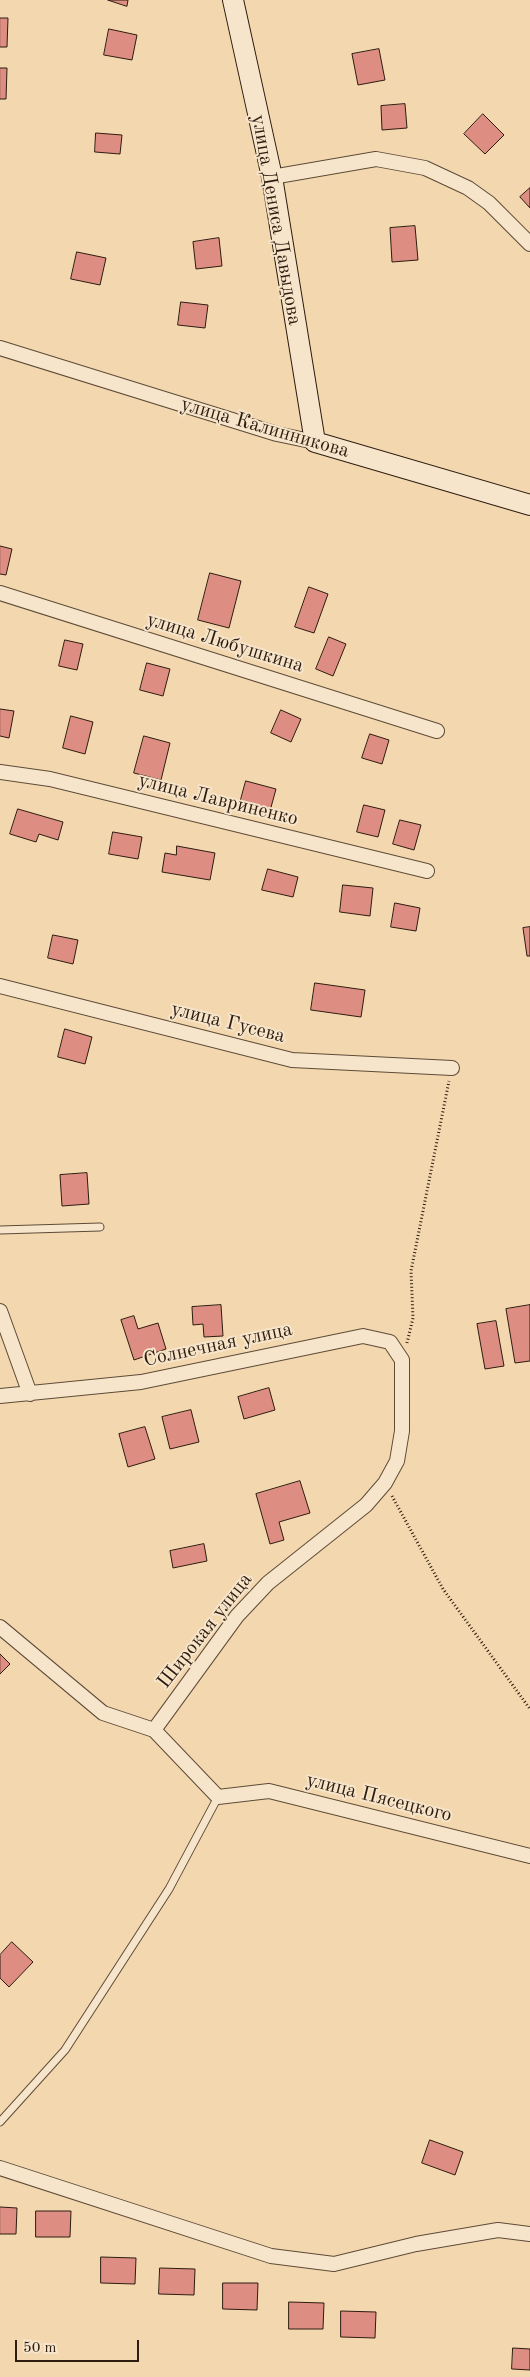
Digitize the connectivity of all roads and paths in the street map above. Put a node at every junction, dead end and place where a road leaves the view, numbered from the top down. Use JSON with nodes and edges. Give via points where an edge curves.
{"nodes":[{"id":1,"x":233,"y":0,"type":"edge"},
{"id":2,"x":272,"y":177,"type":"junction"},
{"id":3,"x":530,"y":244,"type":"edge"},
{"id":4,"x":0,"y":348,"type":"edge"},
{"id":5,"x":315,"y":442,"type":"junction"},
{"id":6,"x":530,"y":505,"type":"edge"},
{"id":7,"x":0,"y":593,"type":"edge"},
{"id":8,"x":437,"y":731,"type":"dead end"},
{"id":9,"x":0,"y":772,"type":"edge"},
{"id":10,"x":427,"y":871,"type":"dead end"},
{"id":11,"x":0,"y":986,"type":"edge"},
{"id":12,"x":452,"y":1068,"type":"joint"},
{"id":13,"x":100,"y":1227,"type":"dead end"},
{"id":14,"x":0,"y":1230,"type":"edge"},
{"id":15,"x":0,"y":1311,"type":"edge"},
{"id":16,"x":402,"y":1360,"type":"junction"},
{"id":17,"x":30,"y":1394,"type":"junction"},
{"id":18,"x":0,"y":1396,"type":"edge"},
{"id":19,"x":385,"y":1483,"type":"junction"},
{"id":20,"x":0,"y":1628,"type":"edge"},
{"id":21,"x":530,"y":1709,"type":"edge"},
{"id":22,"x":154,"y":1730,"type":"junction"},
{"id":23,"x":218,"y":1797,"type":"junction"},
{"id":24,"x":530,"y":1856,"type":"edge"},
{"id":25,"x":0,"y":2122,"type":"edge"},
{"id":26,"x":0,"y":2168,"type":"edge"},
{"id":27,"x":530,"y":2234,"type":"edge"}],
"edges":[{"from":1,"to":2,"type":"main road","name":"улица Дениса Давыдова"},
{"from":2,"to":3,"type":"street","via":[[376,160],[425,168],[482,198]]},
{"from":2,"to":5,"type":"main road","name":"улица Дениса Давыдова"},
{"from":4,"to":5,"type":"street","name":"улица Калинникова","via":[[277,434]]},
{"from":5,"to":6,"type":"main road","name":"улица Калинникова"},
{"from":7,"to":8,"type":"street","name":"улица Любушкина"},
{"from":9,"to":10,"type":"street","name":"улица Лавриненко","via":[[50,779]]},
{"from":11,"to":12,"type":"street","name":"улица Гусева","via":[[292,1060]]},
{"from":12,"to":16,"type":"path","via":[[411,1271],[414,1318]]},
{"from":13,"to":14,"type":"lane"},
{"from":15,"to":17,"type":"street"},
{"from":16,"to":17,"type":"street","name":"Солнечная улица","via":[[390,1342],[362,1336],[142,1382]]},
{"from":16,"to":19,"type":"street","name":"Широкая улица","via":[[402,1431],[397,1461]]},
{"from":17,"to":18,"type":"street","name":"Солнечная улица"},
{"from":19,"to":21,"type":"path","via":[[443,1589]]},
{"from":19,"to":22,"type":"street","name":"Широкая улица","via":[[366,1505],[268,1583],[237,1616]]},
{"from":20,"to":22,"type":"street","via":[[103,1713]]},
{"from":22,"to":23,"type":"street"},
{"from":23,"to":24,"type":"street","name":"улица Пясецкого","via":[[269,1791]]},
{"from":23,"to":25,"type":"lane","via":[[169,1889],[65,2050]]},
{"from":26,"to":27,"type":"street","via":[[271,2256],[334,2264],[416,2244],[498,2230]]}]}
